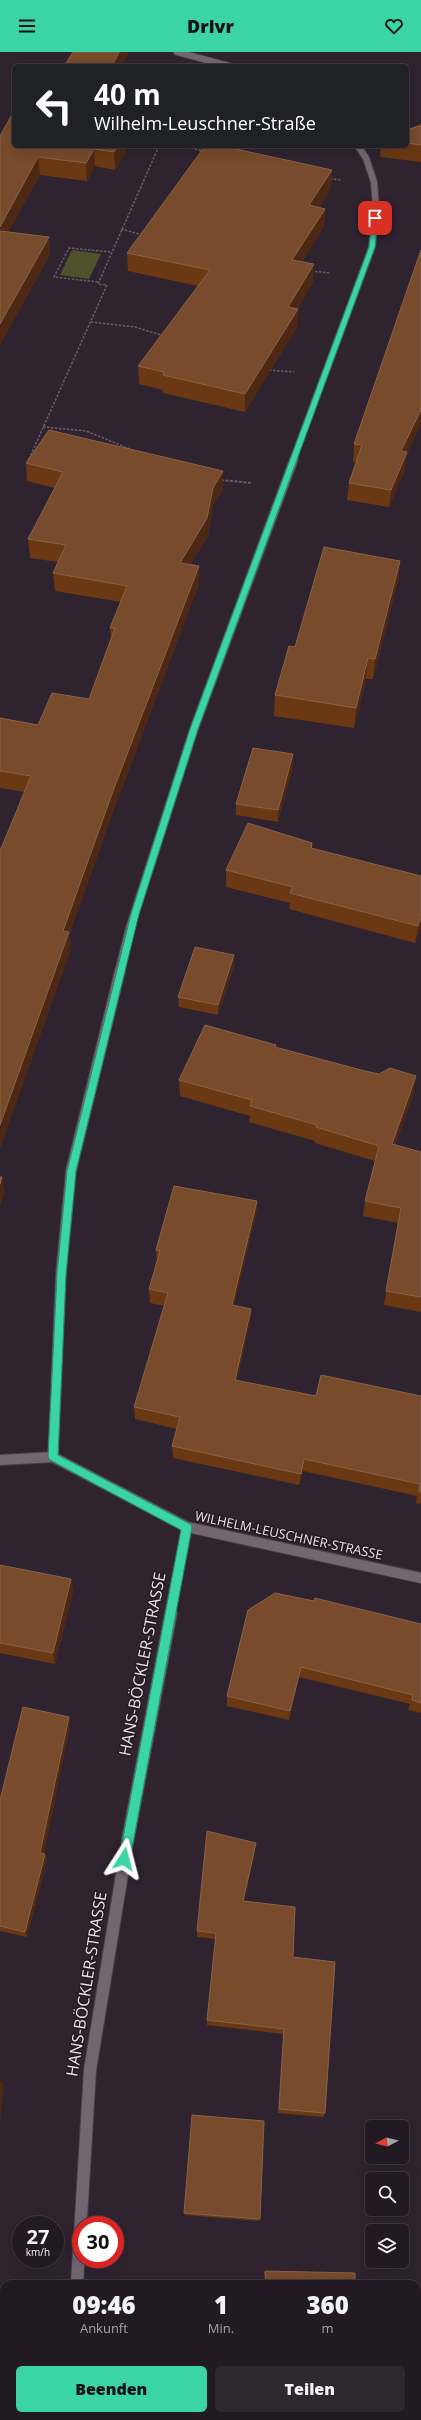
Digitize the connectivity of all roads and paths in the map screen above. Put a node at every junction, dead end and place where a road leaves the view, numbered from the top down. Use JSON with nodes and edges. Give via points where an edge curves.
{"nodes":[{"id":1,"x":177,"y":52,"type":"edge"},
{"id":2,"x":222,"y":64,"type":"edge"},
{"id":3,"x":158,"y":148,"type":"edge"},
{"id":4,"x":190,"y":148,"type":"edge"},
{"id":5,"x":359,"y":148,"type":"edge"},
{"id":6,"x":207,"y":151,"type":"edge"},
{"id":7,"x":373,"y":178,"type":"junction"},
{"id":8,"x":323,"y":179,"type":"edge"},
{"id":9,"x":121,"y":229,"type":"junction"},
{"id":10,"x":147,"y":237,"type":"edge"},
{"id":11,"x":112,"y":252,"type":"junction"},
{"id":12,"x":306,"y":270,"type":"edge"},
{"id":13,"x":363,"y":274,"type":"junction"},
{"id":14,"x":98,"y":282,"type":"junction"},
{"id":15,"x":91,"y":322,"type":"junction"},
{"id":16,"x":170,"y":339,"type":"edge"},
{"id":17,"x":263,"y":369,"type":"edge"},
{"id":18,"x":326,"y":372,"type":"junction"},
{"id":19,"x":44,"y":427,"type":"junction"},
{"id":20,"x":136,"y":451,"type":"edge"},
{"id":21,"x":26,"y":466,"type":"dead end"},
{"id":22,"x":216,"y":480,"type":"edge"},
{"id":23,"x":284,"y":486,"type":"junction"},
{"id":24,"x":53,"y":1457,"type":"junction"},
{"id":25,"x":0,"y":1460,"type":"edge"},
{"id":26,"x":187,"y":1527,"type":"junction"},
{"id":27,"x":421,"y":1578,"type":"edge"},
{"id":28,"x":77,"y":2280,"type":"edge"}],
"edges":[{"from":1,"to":2,"type":"street"},
{"from":3,"to":9,"type":"path"},
{"from":4,"to":6,"type":"path"},
{"from":5,"to":7,"type":"street","via":[[368,160]]},
{"from":7,"to":8,"type":"path"},
{"from":7,"to":13,"type":"street","via":[[376,204],[372,247]]},
{"from":9,"to":10,"type":"path"},
{"from":9,"to":11,"type":"path"},
{"from":11,"to":14,"type":"path"},
{"from":11,"to":14,"type":"path","via":[[69,248],[54,277]]},
{"from":12,"to":13,"type":"path"},
{"from":13,"to":18,"type":"street"},
{"from":14,"to":15,"type":"path","via":[[107,285]]},
{"from":15,"to":16,"type":"path","via":[[135,327]]},
{"from":15,"to":19,"type":"path"},
{"from":17,"to":18,"type":"path","via":[[276,372]]},
{"from":18,"to":23,"type":"street"},
{"from":19,"to":20,"type":"path","via":[[86,431]]},
{"from":19,"to":21,"type":"path"},
{"from":22,"to":23,"type":"path"},
{"from":23,"to":24,"type":"street","via":[[194,729],[132,921],[73,1163],[61,1274]]},
{"from":24,"to":25,"type":"street"},
{"from":24,"to":26,"type":"street","name":"WILHELM-LEUSCHNER-STRASSE"},
{"from":26,"to":27,"type":"street","name":"WILHELM-LEUSCHNER-STRASSE"},
{"from":26,"to":28,"type":"street","name":"HANS-BÖCKLER-STRASSE","via":[[126,1844],[90,2070]]}]}
